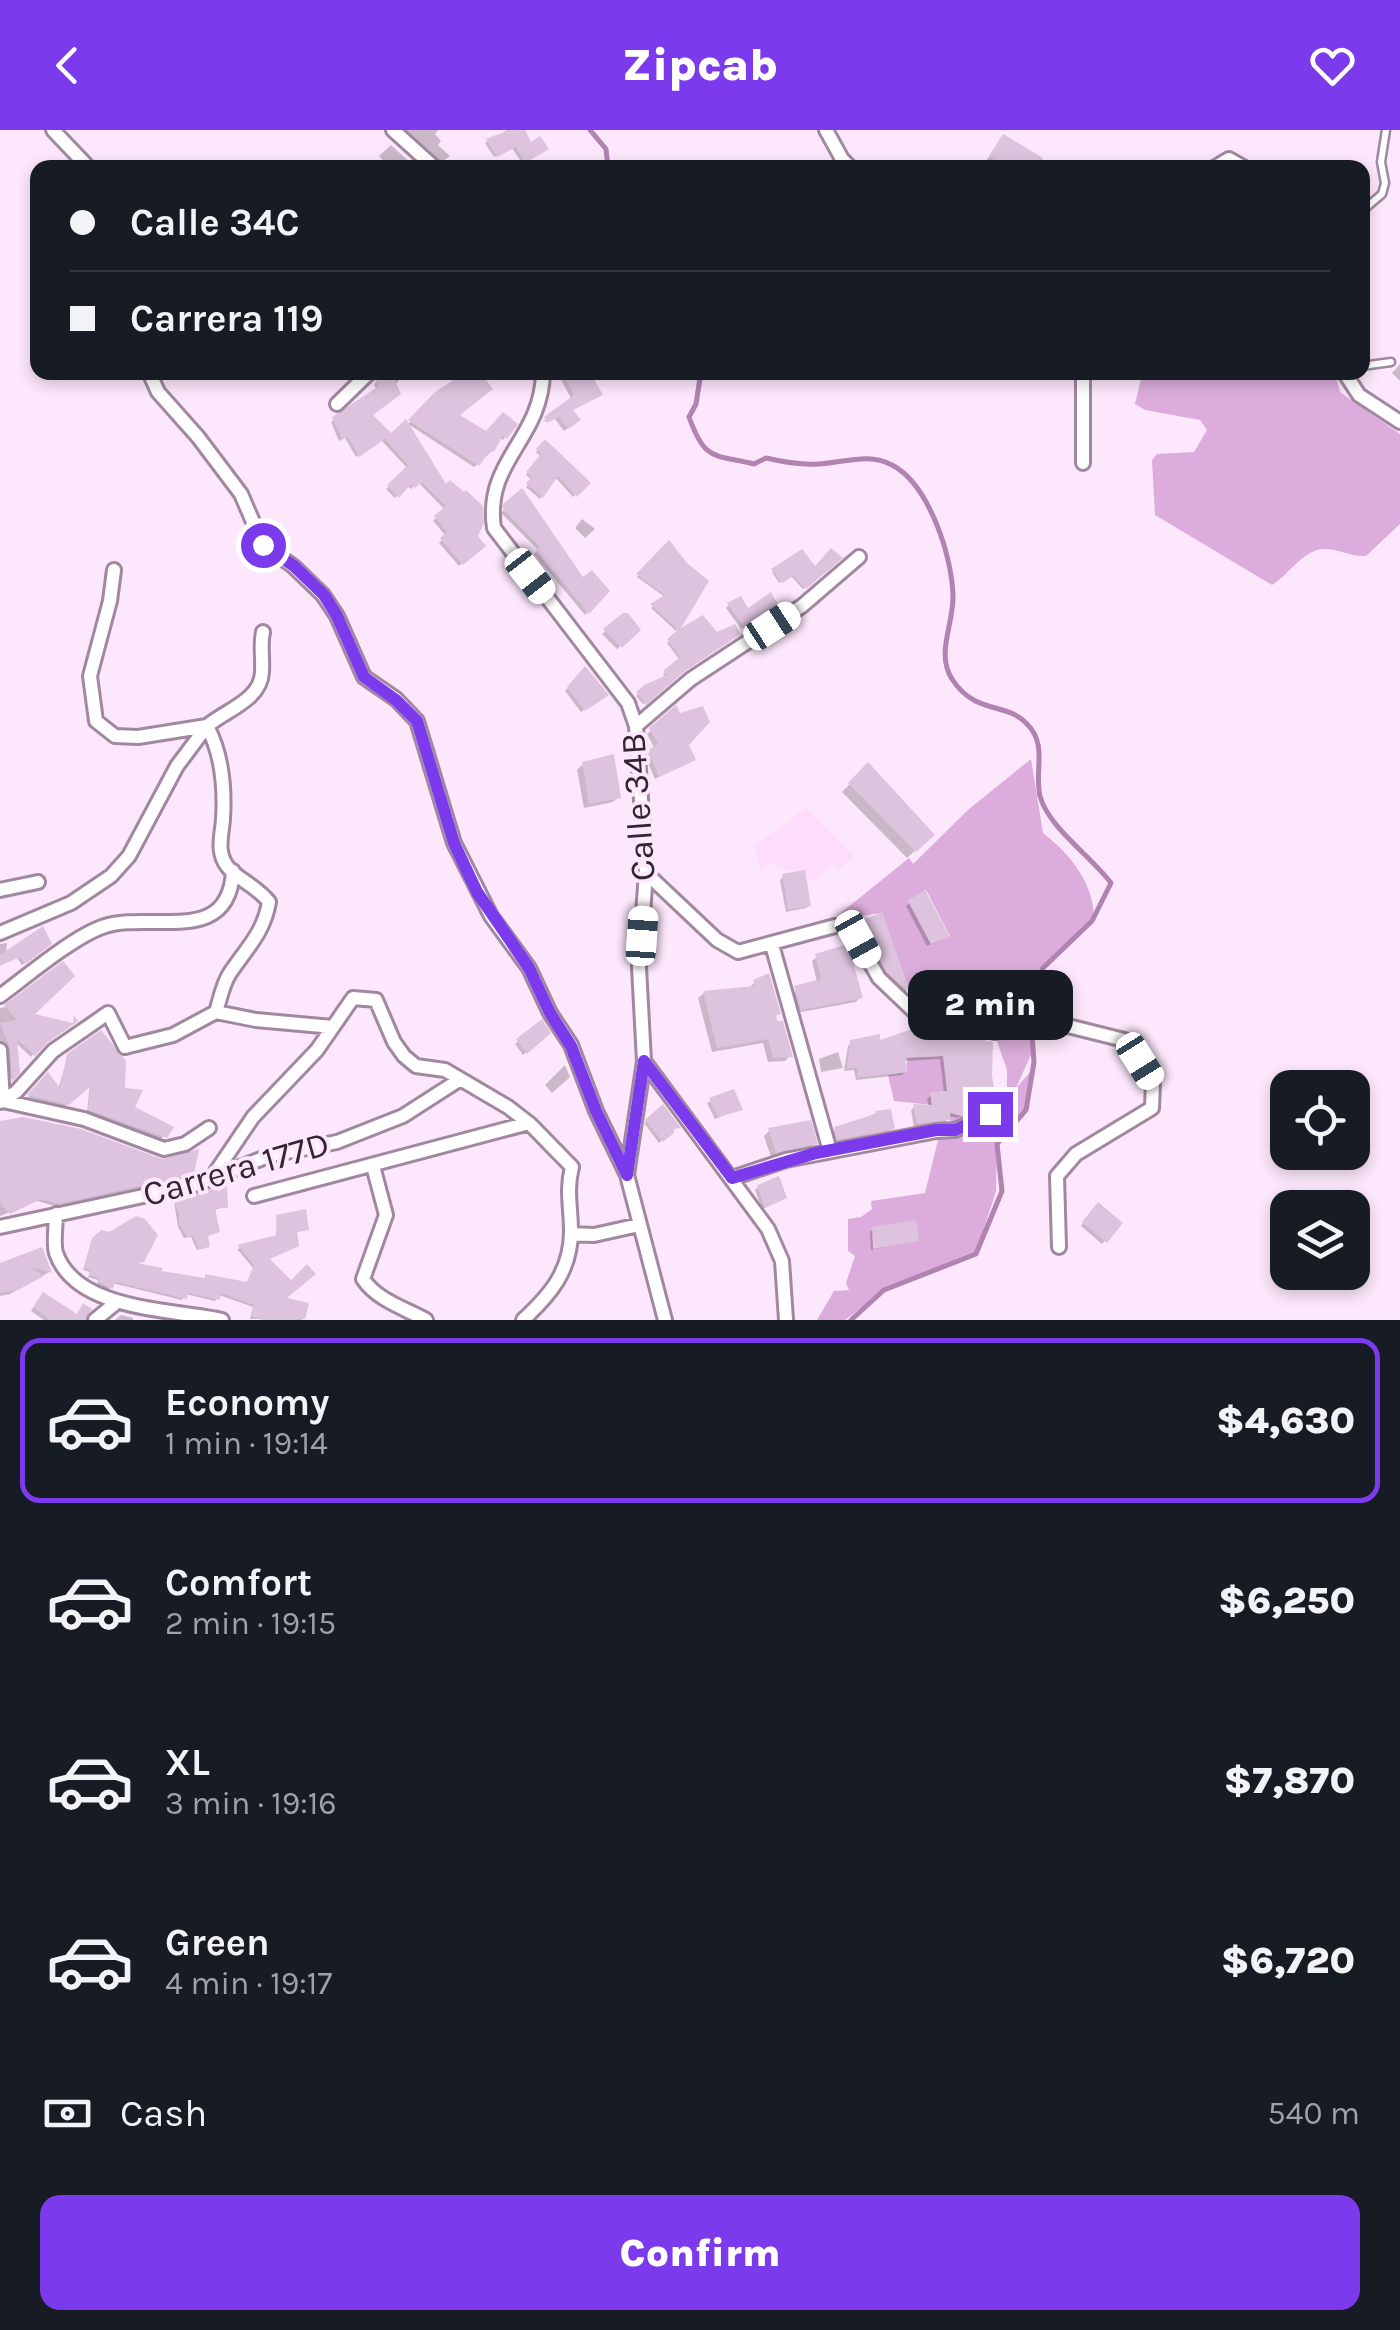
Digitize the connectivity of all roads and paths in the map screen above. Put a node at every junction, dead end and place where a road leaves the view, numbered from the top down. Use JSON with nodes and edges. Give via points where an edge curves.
{"nodes":[{"id":1,"x":53,"y":130,"type":"edge"},
{"id":2,"x":393,"y":130,"type":"edge"},
{"id":3,"x":826,"y":130,"type":"edge"},
{"id":4,"x":1386,"y":130,"type":"edge"},
{"id":5,"x":81,"y":160,"type":"edge"},
{"id":6,"x":427,"y":160,"type":"edge"},
{"id":7,"x":844,"y":160,"type":"edge"},
{"id":8,"x":1370,"y":204,"type":"edge"},
{"id":9,"x":1391,"y":362,"type":"dead end"},
{"id":10,"x":1370,"y":365,"type":"edge"},
{"id":11,"x":152,"y":380,"type":"edge"},
{"id":12,"x":362,"y":380,"type":"edge"},
{"id":13,"x":543,"y":380,"type":"edge"},
{"id":14,"x":1083,"y":380,"type":"edge"},
{"id":15,"x":1349,"y":380,"type":"edge"},
{"id":16,"x":337,"y":404,"type":"dead end"},
{"id":17,"x":1400,"y":422,"type":"edge"},
{"id":18,"x":1083,"y":463,"type":"dead end"},
{"id":19,"x":858,"y":557,"type":"dead end"},
{"id":20,"x":114,"y":570,"type":"dead end"},
{"id":21,"x":262,"y":632,"type":"dead end"},
{"id":22,"x":207,"y":726,"type":"junction"},
{"id":23,"x":636,"y":726,"type":"junction"},
{"id":24,"x":233,"y":871,"type":"junction"},
{"id":25,"x":646,"y":873,"type":"junction"},
{"id":26,"x":38,"y":882,"type":"dead end"},
{"id":27,"x":0,"y":890,"type":"edge"},
{"id":28,"x":0,"y":933,"type":"edge"},
{"id":29,"x":772,"y":945,"type":"junction"},
{"id":30,"x":0,"y":996,"type":"edge"},
{"id":31,"x":216,"y":1012,"type":"junction"},
{"id":32,"x":333,"y":1027,"type":"junction"},
{"id":33,"x":0,"y":1050,"type":"edge"},
{"id":34,"x":644,"y":1061,"type":"junction"},
{"id":35,"x":459,"y":1080,"type":"junction"},
{"id":36,"x":2,"y":1101,"type":"edge"},
{"id":37,"x":990,"y":1114,"type":"dead end"},
{"id":38,"x":529,"y":1124,"type":"junction"},
{"id":39,"x":209,"y":1128,"type":"dead end"},
{"id":40,"x":830,"y":1151,"type":"junction"},
{"id":41,"x":373,"y":1166,"type":"junction"},
{"id":42,"x":627,"y":1175,"type":"junction"},
{"id":43,"x":213,"y":1176,"type":"junction"},
{"id":44,"x":732,"y":1178,"type":"junction"},
{"id":45,"x":254,"y":1196,"type":"dead end"},
{"id":46,"x":56,"y":1214,"type":"junction"},
{"id":47,"x":639,"y":1225,"type":"junction"},
{"id":48,"x":0,"y":1227,"type":"edge"},
{"id":49,"x":571,"y":1234,"type":"junction"},
{"id":50,"x":1060,"y":1247,"type":"dead end"},
{"id":51,"x":117,"y":1302,"type":"junction"},
{"id":52,"x":95,"y":1320,"type":"edge"},
{"id":53,"x":222,"y":1320,"type":"edge"},
{"id":54,"x":426,"y":1320,"type":"edge"},
{"id":55,"x":522,"y":1320,"type":"edge"},
{"id":56,"x":665,"y":1320,"type":"edge"},
{"id":57,"x":786,"y":1320,"type":"edge"}],
"edges":[{"from":1,"to":5,"type":"street"},
{"from":2,"to":6,"type":"street"},
{"from":3,"to":7,"type":"street"},
{"from":4,"to":8,"type":"lane","via":[[1385,183]]},
{"from":9,"to":10,"type":"lane"},
{"from":11,"to":42,"type":"street","via":[[240,494],[263,545],[324,595],[364,677],[417,721],[462,859],[571,1046]]},
{"from":12,"to":16,"type":"street"},
{"from":13,"to":23,"type":"street","name":"Calle 34B","via":[[534,418],[494,484],[494,528],[618,687]]},
{"from":14,"to":18,"type":"street"},
{"from":15,"to":17,"type":"street","via":[[1358,395]]},
{"from":19,"to":23,"type":"street","via":[[802,606],[691,679]]},
{"from":20,"to":22,"type":"street","via":[[90,676],[96,721],[115,736]]},
{"from":21,"to":22,"type":"street","via":[[262,674],[252,696]]},
{"from":22,"to":24,"type":"street","via":[[222,774],[219,846]]},
{"from":22,"to":28,"type":"street","via":[[111,876],[70,903]]},
{"from":23,"to":25,"type":"street","name":"Calle 34B"},
{"from":24,"to":30,"type":"street","via":[[222,906],[206,919],[98,928]]},
{"from":24,"to":31,"type":"street","via":[[269,902],[251,947],[228,975]]},
{"from":25,"to":29,"type":"street","via":[[717,940],[738,952]]},
{"from":25,"to":34,"type":"street","name":"Calle 34B","via":[[639,968]]},
{"from":26,"to":27,"type":"street"},
{"from":29,"to":40,"type":"street"},
{"from":29,"to":50,"type":"street","via":[[849,926],[880,978],[920,1017],[989,1032],[1068,1026],[1128,1040],[1153,1081],[1152,1108],[1076,1154],[1057,1176]]},
{"from":31,"to":32,"type":"street"},
{"from":31,"to":36,"type":"street","via":[[173,1035],[124,1046],[108,1013],[53,1051]]},
{"from":32,"to":35,"type":"street","via":[[353,998],[376,1000],[394,1042],[416,1066],[445,1070]]},
{"from":32,"to":43,"type":"street","via":[[252,1118]]},
{"from":33,"to":36,"type":"street"},
{"from":34,"to":42,"type":"street","name":"Calle 34B"},
{"from":34,"to":44,"type":"street"},
{"from":35,"to":38,"type":"street"},
{"from":35,"to":43,"type":"street","name":"Carrera 177D","via":[[378,1128]]},
{"from":36,"to":39,"type":"street","via":[[84,1119],[164,1149]]},
{"from":37,"to":40,"type":"street","via":[[955,1130]]},
{"from":38,"to":41,"type":"street"},
{"from":38,"to":49,"type":"street","via":[[572,1167]]},
{"from":40,"to":44,"type":"street"},
{"from":41,"to":45,"type":"street"},
{"from":41,"to":54,"type":"street","via":[[386,1216],[362,1279],[396,1307]]},
{"from":42,"to":47,"type":"street"},
{"from":43,"to":46,"type":"street","name":"Carrera 177D"},
{"from":44,"to":57,"type":"street","via":[[782,1261]]},
{"from":46,"to":48,"type":"street","name":"Carrera 177D"},
{"from":46,"to":51,"type":"street","via":[[55,1250],[64,1267],[90,1292]]},
{"from":47,"to":49,"type":"street"},
{"from":47,"to":56,"type":"street"},
{"from":49,"to":55,"type":"street","via":[[560,1282]]},
{"from":51,"to":52,"type":"street"},
{"from":51,"to":53,"type":"street"}]}
